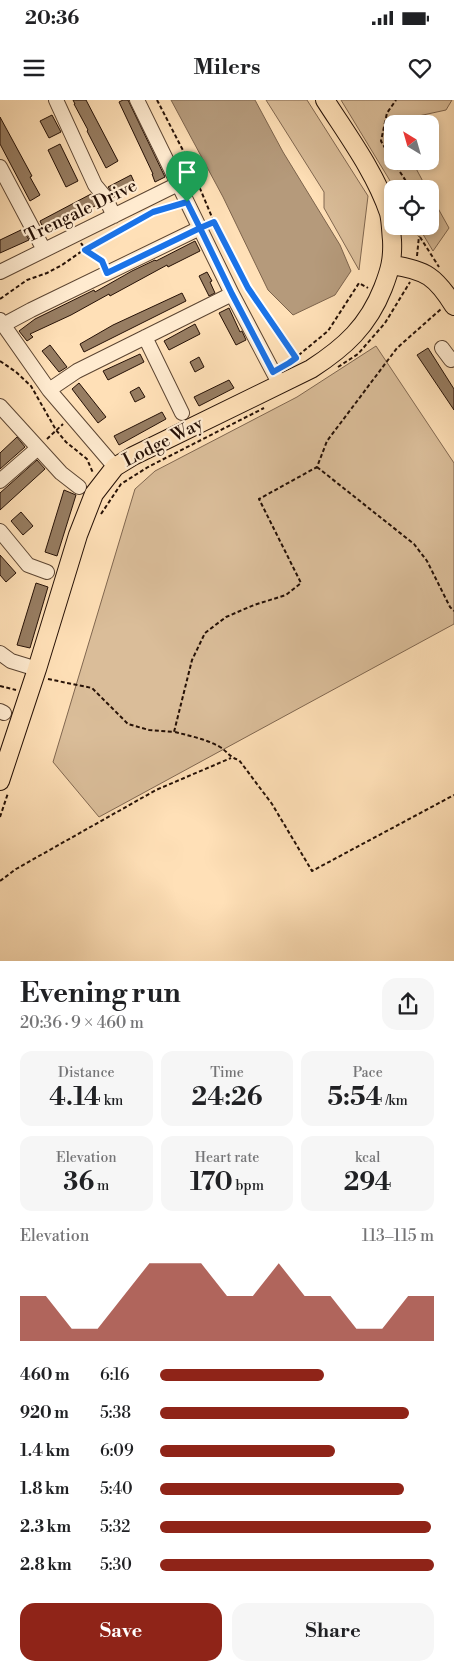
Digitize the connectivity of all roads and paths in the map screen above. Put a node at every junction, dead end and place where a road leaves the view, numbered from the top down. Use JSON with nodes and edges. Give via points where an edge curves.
{"nodes":[{"id":1,"x":56,"y":100,"type":"edge"},
{"id":2,"x":137,"y":100,"type":"edge"},
{"id":3,"x":157,"y":100,"type":"edge"},
{"id":4,"x":325,"y":100,"type":"edge"},
{"id":5,"x":396,"y":100,"type":"edge"},
{"id":6,"x":387,"y":115,"type":"edge"},
{"id":7,"x":384,"y":128,"type":"edge"},
{"id":8,"x":384,"y":147,"type":"edge"},
{"id":9,"x":0,"y":166,"type":"edge"},
{"id":10,"x":178,"y":184,"type":"junction"},
{"id":11,"x":187,"y":202,"type":"junction"},
{"id":12,"x":114,"y":216,"type":"junction"},
{"id":13,"x":214,"y":222,"type":"junction"},
{"id":14,"x":200,"y":228,"type":"junction"},
{"id":15,"x":76,"y":235,"type":"junction"},
{"id":16,"x":419,"y":236,"type":"joint"},
{"id":17,"x":44,"y":250,"type":"junction"},
{"id":18,"x":85,"y":250,"type":"junction"},
{"id":19,"x":392,"y":265,"type":"junction"},
{"id":20,"x":440,"y":268,"type":"dead end"},
{"id":21,"x":414,"y":270,"type":"junction"},
{"id":22,"x":0,"y":272,"type":"edge"},
{"id":23,"x":107,"y":273,"type":"junction"},
{"id":24,"x":232,"y":294,"type":"junction"},
{"id":25,"x":380,"y":294,"type":"junction"},
{"id":26,"x":0,"y":299,"type":"edge"},
{"id":27,"x":452,"y":303,"type":"edge"},
{"id":28,"x":2,"y":322,"type":"edge"},
{"id":29,"x":144,"y":337,"type":"junction"},
{"id":30,"x":442,"y":348,"type":"dead end"},
{"id":31,"x":296,"y":358,"type":"junction"},
{"id":32,"x":0,"y":361,"type":"edge"},
{"id":33,"x":453,"y":361,"type":"edge"},
{"id":34,"x":337,"y":368,"type":"dead end"},
{"id":35,"x":276,"y":378,"type":"junction"},
{"id":36,"x":50,"y":390,"type":"junction"},
{"id":37,"x":270,"y":405,"type":"dead end"},
{"id":38,"x":0,"y":406,"type":"edge"},
{"id":39,"x":182,"y":413,"type":"dead end"},
{"id":40,"x":72,"y":417,"type":"junction"},
{"id":41,"x":56,"y":430,"type":"junction"},
{"id":42,"x":38,"y":448,"type":"junction"},
{"id":43,"x":115,"y":467,"type":"junction"},
{"id":44,"x":318,"y":467,"type":"junction"},
{"id":45,"x":95,"y":478,"type":"dead end"},
{"id":46,"x":0,"y":481,"type":"edge"},
{"id":47,"x":79,"y":487,"type":"dead end"},
{"id":48,"x":98,"y":519,"type":"dead end"},
{"id":49,"x":0,"y":532,"type":"edge"},
{"id":50,"x":46,"y":572,"type":"dead end"},
{"id":51,"x":454,"y":611,"type":"edge"},
{"id":52,"x":0,"y":653,"type":"edge"},
{"id":53,"x":41,"y":674,"type":"junction"},
{"id":54,"x":0,"y":686,"type":"edge"},
{"id":55,"x":18,"y":691,"type":"dead end"},
{"id":56,"x":174,"y":732,"type":"junction"},
{"id":57,"x":232,"y":758,"type":"junction"},
{"id":58,"x":4,"y":786,"type":"edge"},
{"id":59,"x":454,"y":795,"type":"edge"},
{"id":60,"x":0,"y":817,"type":"edge"},
{"id":61,"x":0,"y":881,"type":"edge"}],
"edges":[{"from":1,"to":12,"type":"street","via":[[95,185]]},
{"from":2,"to":10,"type":"street"},
{"from":3,"to":13,"type":"path","via":[[189,162]]},
{"from":4,"to":19,"type":"main road","via":[[360,155],[390,215]]},
{"from":5,"to":6,"type":"path"},
{"from":7,"to":8,"type":"path","via":[[381,142]]},
{"from":9,"to":17,"type":"street"},
{"from":10,"to":11,"type":"street"},
{"from":10,"to":12,"type":"street","name":"Trengale Drive"},
{"from":11,"to":14,"type":"street"},
{"from":11,"to":18,"type":"path","via":[[153,212]]},
{"from":12,"to":15,"type":"street","name":"Trengale Drive"},
{"from":13,"to":14,"type":"path"},
{"from":13,"to":31,"type":"path","via":[[248,288]]},
{"from":14,"to":23,"type":"street"},
{"from":14,"to":24,"type":"street"},
{"from":15,"to":17,"type":"street","name":"Trengale Drive"},
{"from":15,"to":18,"type":"path"},
{"from":16,"to":20,"type":"path"},
{"from":16,"to":21,"type":"path"},
{"from":17,"to":22,"type":"street","name":"Trengale Drive"},
{"from":18,"to":23,"type":"path","via":[[102,261]]},
{"from":18,"to":26,"type":"path","via":[[47,273],[27,280]]},
{"from":19,"to":21,"type":"main road"},
{"from":19,"to":25,"type":"main road","name":"Lodge Way"},
{"from":21,"to":27,"type":"main road","via":[[442,286]]},
{"from":21,"to":34,"type":"path","via":[[385,323],[358,354]]},
{"from":23,"to":28,"type":"street"},
{"from":24,"to":29,"type":"street"},
{"from":24,"to":35,"type":"street"},
{"from":25,"to":31,"type":"path","via":[[359,283],[328,331]]},
{"from":25,"to":35,"type":"main road","name":"Lodge Way","via":[[368,318],[334,354],[311,369]]},
{"from":27,"to":44,"type":"path","via":[[397,348],[327,441]]},
{"from":28,"to":36,"type":"street"},
{"from":29,"to":36,"type":"street","via":[[77,371]]},
{"from":29,"to":39,"type":"street"},
{"from":30,"to":33,"type":"street"},
{"from":31,"to":35,"type":"path"},
{"from":32,"to":41,"type":"path","via":[[31,386]]},
{"from":35,"to":43,"type":"main road","name":"Lodge Way"},
{"from":36,"to":40,"type":"street"},
{"from":37,"to":48,"type":"path","via":[[121,484]]},
{"from":38,"to":42,"type":"street"},
{"from":40,"to":41,"type":"path"},
{"from":40,"to":43,"type":"street"},
{"from":41,"to":42,"type":"path"},
{"from":41,"to":45,"type":"path","via":[[87,459]]},
{"from":42,"to":46,"type":"street"},
{"from":42,"to":47,"type":"street"},
{"from":43,"to":53,"type":"main road","name":"Lodge Way","via":[[94,494],[78,535]]},
{"from":44,"to":51,"type":"path","via":[[414,544]]},
{"from":44,"to":56,"type":"path","via":[[259,499],[301,583],[286,595],[226,617],[206,633],[192,660]]},
{"from":49,"to":50,"type":"street","via":[[28,565]]},
{"from":52,"to":53,"type":"street"},
{"from":53,"to":56,"type":"path","via":[[92,688],[128,724]]},
{"from":53,"to":58,"type":"main road","name":"Lodge Way"},
{"from":54,"to":55,"type":"path"},
{"from":56,"to":57,"type":"path","via":[[198,737],[221,747]]},
{"from":57,"to":59,"type":"path","via":[[239,760],[272,804],[312,871]]},
{"from":57,"to":61,"type":"path","via":[[156,790]]},
{"from":58,"to":60,"type":"path"}]}
